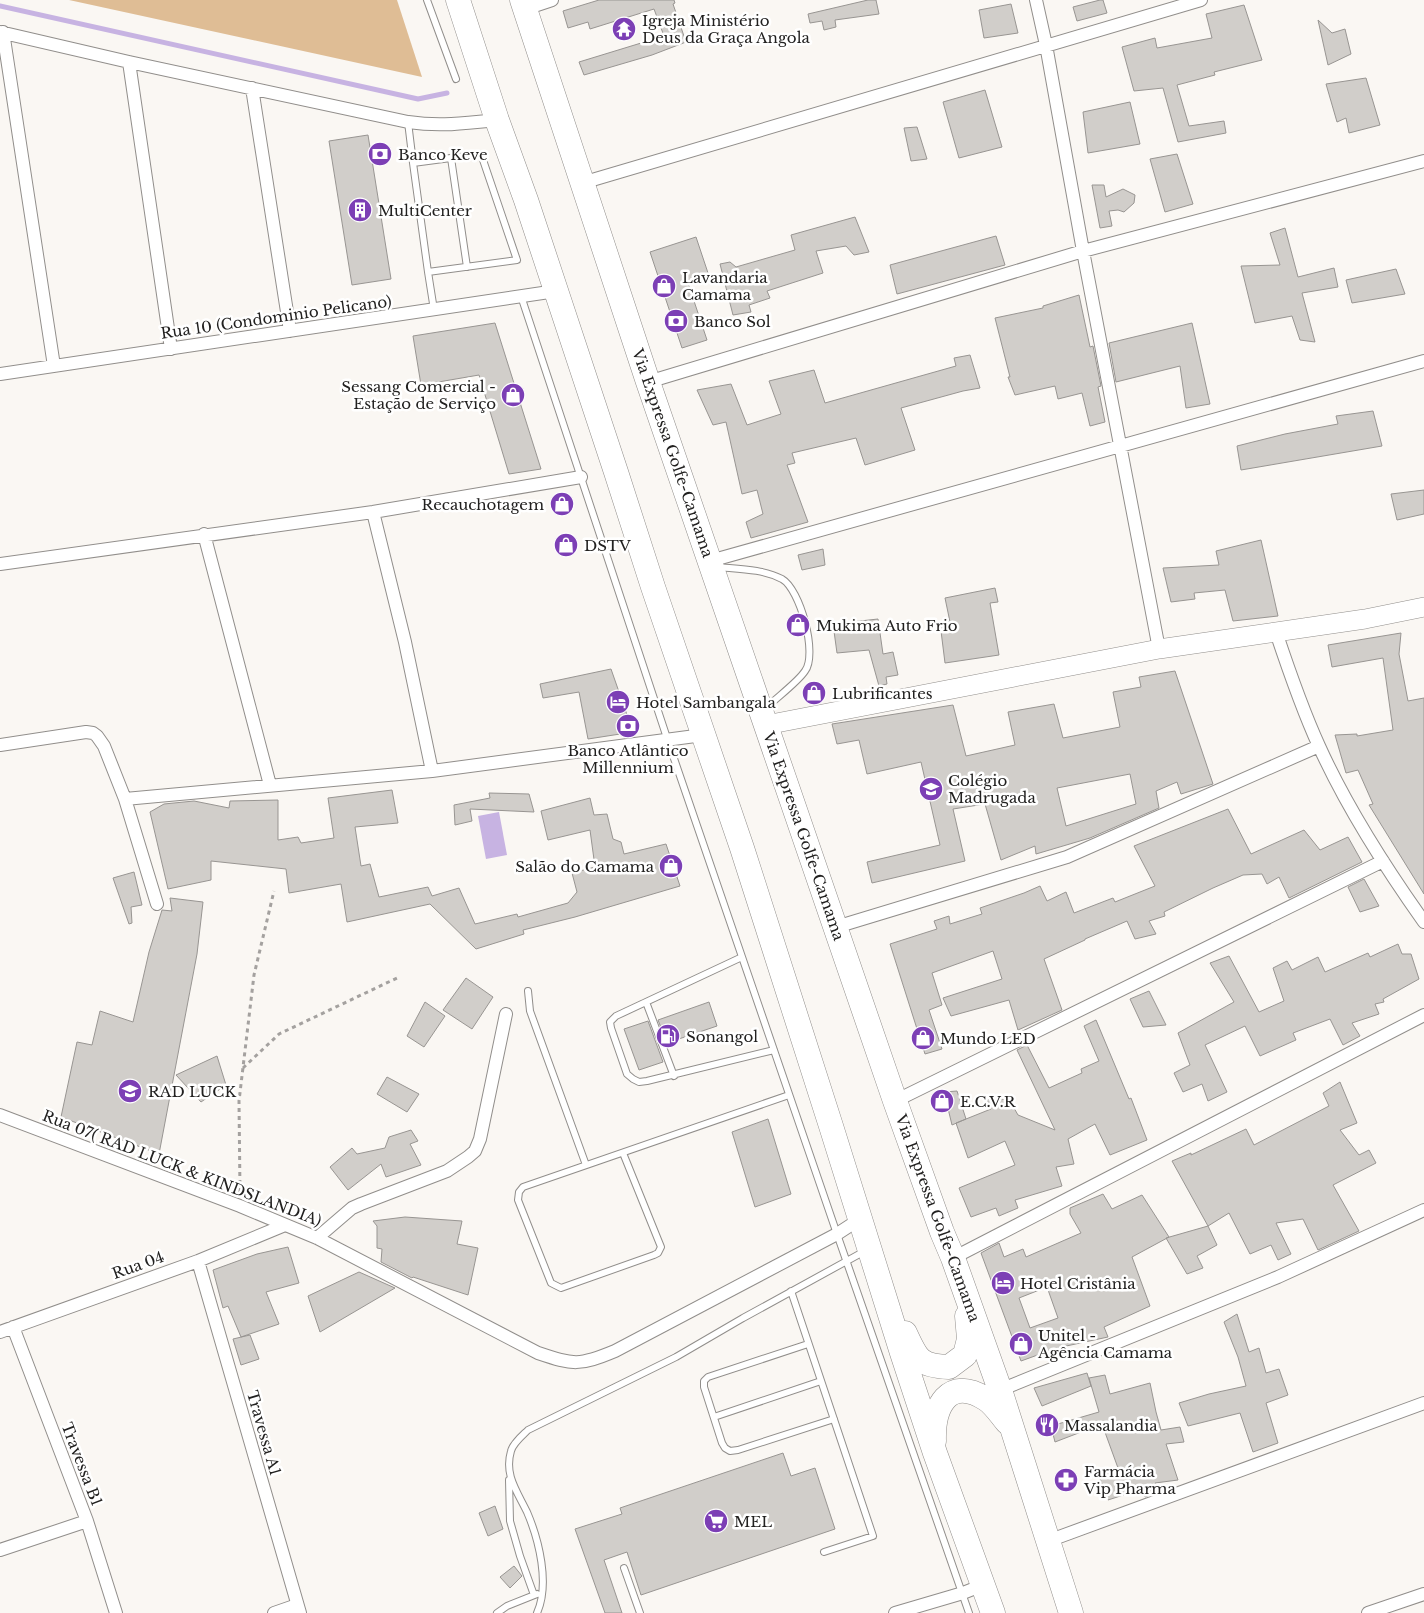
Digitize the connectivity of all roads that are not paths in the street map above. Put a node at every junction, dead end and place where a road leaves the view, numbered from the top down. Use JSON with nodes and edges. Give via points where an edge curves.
{"nodes":[{"id":1,"x":427,"y":0,"type":"edge"},
{"id":2,"x":458,"y":0,"type":"edge"},
{"id":3,"x":552,"y":0,"type":"edge"},
{"id":4,"x":1036,"y":0,"type":"edge"},
{"id":5,"x":1201,"y":0,"type":"edge"},
{"id":6,"x":524,"y":4,"type":"edge"},
{"id":7,"x":2,"y":32,"type":"edge"},
{"id":8,"x":1046,"y":45,"type":"junction"},
{"id":9,"x":129,"y":62,"type":"junction"},
{"id":10,"x":456,"y":78,"type":"dead end"},
{"id":11,"x":252,"y":88,"type":"junction"},
{"id":12,"x":497,"y":120,"type":"junction"},
{"id":13,"x":408,"y":122,"type":"junction"},
{"id":14,"x":451,"y":158,"type":"junction"},
{"id":15,"x":1424,"y":161,"type":"edge"},
{"id":16,"x":413,"y":163,"type":"junction"},
{"id":17,"x":582,"y":183,"type":"junction"},
{"id":18,"x":1083,"y":251,"type":"junction"},
{"id":19,"x":467,"y":267,"type":"junction"},
{"id":20,"x":428,"y":272,"type":"junction"},
{"id":21,"x":556,"y":291,"type":"junction"},
{"id":22,"x":521,"y":296,"type":"junction"},
{"id":23,"x":434,"y":310,"type":"junction"},
{"id":24,"x":290,"y":331,"type":"junction"},
{"id":25,"x":171,"y":349,"type":"junction"},
{"id":26,"x":1424,"y":361,"type":"edge"},
{"id":27,"x":54,"y":366,"type":"junction"},
{"id":28,"x":0,"y":374,"type":"edge"},
{"id":29,"x":648,"y":382,"type":"junction"},
{"id":30,"x":1122,"y":446,"type":"junction"},
{"id":31,"x":581,"y":478,"type":"junction"},
{"id":32,"x":373,"y":512,"type":"junction"},
{"id":33,"x":204,"y":534,"type":"junction"},
{"id":34,"x":711,"y":563,"type":"junction"},
{"id":35,"x":0,"y":564,"type":"edge"},
{"id":36,"x":1424,"y":607,"type":"edge"},
{"id":37,"x":1276,"y":632,"type":"junction"},
{"id":38,"x":1159,"y":648,"type":"junction"},
{"id":39,"x":764,"y":718,"type":"junction"},
{"id":40,"x":703,"y":735,"type":"junction"},
{"id":41,"x":668,"y":741,"type":"junction"},
{"id":42,"x":0,"y":745,"type":"edge"},
{"id":43,"x":1319,"y":746,"type":"junction"},
{"id":44,"x":432,"y":771,"type":"junction"},
{"id":45,"x":270,"y":785,"type":"junction"},
{"id":46,"x":125,"y":798,"type":"junction"},
{"id":47,"x":1383,"y":861,"type":"junction"},
{"id":48,"x":157,"y":904,"type":"dead end"},
{"id":49,"x":1424,"y":922,"type":"edge"},
{"id":50,"x":836,"y":927,"type":"junction"},
{"id":51,"x":742,"y":957,"type":"junction"},
{"id":52,"x":528,"y":991,"type":"dead end"},
{"id":53,"x":646,"y":1002,"type":"junction"},
{"id":54,"x":506,"y":1014,"type":"dead end"},
{"id":55,"x":1424,"y":1015,"type":"edge"},
{"id":56,"x":774,"y":1050,"type":"junction"},
{"id":57,"x":674,"y":1076,"type":"junction"},
{"id":58,"x":789,"y":1095,"type":"junction"},
{"id":59,"x":894,"y":1101,"type":"junction"},
{"id":60,"x":0,"y":1116,"type":"edge"},
{"id":61,"x":622,"y":1153,"type":"junction"},
{"id":62,"x":586,"y":1165,"type":"junction"},
{"id":63,"x":1424,"y":1210,"type":"edge"},
{"id":64,"x":860,"y":1219,"type":"junction"},
{"id":65,"x":285,"y":1225,"type":"junction"},
{"id":66,"x":942,"y":1232,"type":"junction"},
{"id":67,"x":836,"y":1234,"type":"junction"},
{"id":68,"x":317,"y":1238,"type":"junction"},
{"id":69,"x":869,"y":1250,"type":"junction"},
{"id":70,"x":953,"y":1258,"type":"junction"},
{"id":71,"x":198,"y":1261,"type":"junction"},
{"id":72,"x":846,"y":1261,"type":"junction"},
{"id":73,"x":791,"y":1291,"type":"junction"},
{"id":74,"x":13,"y":1327,"type":"junction"},
{"id":75,"x":0,"y":1332,"type":"edge"},
{"id":76,"x":808,"y":1344,"type":"junction"},
{"id":77,"x":821,"y":1381,"type":"junction"},
{"id":78,"x":1000,"y":1390,"type":"junction"},
{"id":79,"x":1424,"y":1403,"type":"edge"},
{"id":80,"x":714,"y":1417,"type":"junction"},
{"id":81,"x":834,"y":1419,"type":"junction"},
{"id":82,"x":1015,"y":1434,"type":"junction"},
{"id":83,"x":935,"y":1453,"type":"junction"},
{"id":84,"x":509,"y":1477,"type":"junction"},
{"id":85,"x":87,"y":1521,"type":"junction"},
{"id":86,"x":1048,"y":1541,"type":"junction"},
{"id":87,"x":0,"y":1550,"type":"edge"},
{"id":88,"x":824,"y":1552,"type":"dead end"},
{"id":89,"x":624,"y":1568,"type":"dead end"},
{"id":90,"x":973,"y":1589,"type":"junction"},
{"id":91,"x":543,"y":1593,"type":"junction"},
{"id":92,"x":1424,"y":1594,"type":"edge"},
{"id":93,"x":534,"y":1595,"type":"junction"},
{"id":94,"x":298,"y":1609,"type":"edge"},
{"id":95,"x":116,"y":1613,"type":"edge"},
{"id":96,"x":274,"y":1613,"type":"edge"},
{"id":97,"x":497,"y":1613,"type":"edge"},
{"id":98,"x":537,"y":1613,"type":"edge"},
{"id":99,"x":640,"y":1613,"type":"edge"},
{"id":100,"x":894,"y":1613,"type":"edge"},
{"id":101,"x":969,"y":1613,"type":"edge"},
{"id":102,"x":993,"y":1613,"type":"edge"},
{"id":103,"x":1071,"y":1613,"type":"edge"},
{"id":104,"x":1368,"y":1613,"type":"edge"}],
"edges":[{"from":1,"to":10,"type":"lane"},
{"from":2,"to":12,"type":"highway"},
{"from":3,"to":6,"type":"street"},
{"from":4,"to":8,"type":"street"},
{"from":5,"to":8,"type":"street"},
{"from":6,"to":17,"type":"highway","name":"Via Expressa Golfe-Camama"},
{"from":7,"to":9,"type":"street"},
{"from":7,"to":27,"type":"street"},
{"from":8,"to":17,"type":"street"},
{"from":8,"to":18,"type":"street"},
{"from":9,"to":11,"type":"street"},
{"from":9,"to":25,"type":"street"},
{"from":11,"to":13,"type":"street"},
{"from":11,"to":24,"type":"street"},
{"from":12,"to":13,"type":"street","via":[[455,125]]},
{"from":12,"to":21,"type":"highway"},
{"from":13,"to":16,"type":"lane"},
{"from":14,"to":16,"type":"lane"},
{"from":14,"to":19,"type":"lane"},
{"from":14,"to":19,"type":"lane","via":[[480,154],[517,260]]},
{"from":15,"to":18,"type":"street"},
{"from":16,"to":20,"type":"lane"},
{"from":17,"to":29,"type":"highway","name":"Via Expressa Golfe-Camama"},
{"from":18,"to":29,"type":"street"},
{"from":18,"to":30,"type":"street"},
{"from":19,"to":20,"type":"lane"},
{"from":20,"to":23,"type":"lane"},
{"from":21,"to":22,"type":"street","name":"Rua 10 (Condominio Pelicano)"},
{"from":21,"to":40,"type":"highway"},
{"from":22,"to":23,"type":"street","name":"Rua 10 (Condominio Pelicano)"},
{"from":22,"to":31,"type":"lane"},
{"from":23,"to":24,"type":"street","name":"Rua 10 (Condominio Pelicano)"},
{"from":24,"to":25,"type":"street","name":"Rua 10 (Condominio Pelicano)"},
{"from":25,"to":27,"type":"street","name":"Rua 10 (Condominio Pelicano)"},
{"from":26,"to":30,"type":"street"},
{"from":27,"to":28,"type":"street","name":"Rua 10 (Condominio Pelicano)"},
{"from":29,"to":34,"type":"highway","name":"Via Expressa Golfe-Camama"},
{"from":30,"to":34,"type":"street"},
{"from":30,"to":38,"type":"street"},
{"from":31,"to":32,"type":"street"},
{"from":31,"to":41,"type":"lane"},
{"from":32,"to":33,"type":"street"},
{"from":32,"to":44,"type":"street"},
{"from":33,"to":35,"type":"street"},
{"from":33,"to":45,"type":"street"},
{"from":34,"to":39,"type":"highway","name":"Via Expressa Golfe-Camama"},
{"from":34,"to":39,"type":"lane","via":[[768,573],[784,580],[804,617],[810,655],[806,670]]},
{"from":36,"to":37,"type":"street"},
{"from":37,"to":38,"type":"street"},
{"from":37,"to":43,"type":"street"},
{"from":38,"to":39,"type":"street"},
{"from":39,"to":50,"type":"highway","name":"Via Expressa Golfe-Camama"},
{"from":40,"to":41,"type":"street"},
{"from":40,"to":64,"type":"highway"},
{"from":41,"to":44,"type":"street"},
{"from":41,"to":51,"type":"lane"},
{"from":42,"to":46,"type":"street","via":[[93,733],[104,746]]},
{"from":43,"to":47,"type":"street","via":[[1339,788]]},
{"from":43,"to":50,"type":"street","via":[[1067,857]]},
{"from":44,"to":45,"type":"street"},
{"from":45,"to":46,"type":"street"},
{"from":46,"to":48,"type":"street"},
{"from":47,"to":49,"type":"street"},
{"from":47,"to":59,"type":"street"},
{"from":50,"to":59,"type":"highway","name":"Via Expressa Golfe-Camama"},
{"from":51,"to":53,"type":"lane"},
{"from":51,"to":56,"type":"lane"},
{"from":52,"to":62,"type":"lane","via":[[530,1011]]},
{"from":53,"to":57,"type":"lane"},
{"from":53,"to":57,"type":"lane","via":[[610,1022],[627,1074],[639,1082]]},
{"from":54,"to":68,"type":"street","via":[[476,1151],[447,1171],[352,1208]]},
{"from":55,"to":70,"type":"street"},
{"from":56,"to":57,"type":"lane"},
{"from":56,"to":58,"type":"lane"},
{"from":58,"to":61,"type":"lane"},
{"from":58,"to":67,"type":"lane"},
{"from":59,"to":66,"type":"highway","name":"Via Expressa Golfe-Camama"},
{"from":60,"to":65,"type":"street","name":"Rua 07( RAD LUCK & KINDSLANDIA)"},
{"from":61,"to":62,"type":"lane"},
{"from":61,"to":62,"type":"lane","via":[[661,1247],[654,1256],[561,1288],[551,1283],[518,1200],[519,1192],[524,1187]]},
{"from":63,"to":78,"type":"street","via":[[1278,1277]]},
{"from":64,"to":67,"type":"street","name":"Rua 07( RAD LUCK & KINDSLANDIA)"},
{"from":64,"to":69,"type":"highway"},
{"from":65,"to":68,"type":"street","name":"Rua 07( RAD LUCK & KINDSLANDIA)"},
{"from":65,"to":71,"type":"street","name":"Rua 04"},
{"from":66,"to":69,"type":"highway","via":[[968,1322],[969,1339],[964,1355],[949,1367],[932,1367],[917,1357]]},
{"from":66,"to":70,"type":"highway","name":"Via Expressa Golfe-Camama"},
{"from":67,"to":68,"type":"street","name":"Rua 07( RAD LUCK & KINDSLANDIA)","via":[[615,1351],[577,1363],[562,1362],[538,1353]]},
{"from":67,"to":72,"type":"lane"},
{"from":69,"to":72,"type":"lane"},
{"from":69,"to":83,"type":"highway"},
{"from":70,"to":78,"type":"highway","name":"Via Expressa Golfe-Camama"},
{"from":71,"to":74,"type":"street","name":"Rua 04"},
{"from":71,"to":94,"type":"street","name":"Travessa A1"},
{"from":72,"to":73,"type":"lane"},
{"from":72,"to":90,"type":"lane"},
{"from":73,"to":76,"type":"lane"},
{"from":73,"to":84,"type":"lane","via":[[676,1357],[528,1430],[511,1449]]},
{"from":74,"to":75,"type":"street","name":"Rua 04"},
{"from":74,"to":85,"type":"street","name":"Travessa B1"},
{"from":76,"to":77,"type":"lane"},
{"from":76,"to":80,"type":"lane","via":[[704,1381]]},
{"from":77,"to":80,"type":"lane"},
{"from":77,"to":81,"type":"lane"},
{"from":78,"to":82,"type":"highway","name":"Via Expressa Golfe-Camama"},
{"from":79,"to":86,"type":"street"},
{"from":80,"to":81,"type":"lane","via":[[722,1443],[730,1452]]},
{"from":81,"to":88,"type":"lane","via":[[873,1536]]},
{"from":82,"to":83,"type":"highway","via":[[987,1399],[971,1392],[956,1391],[942,1400],[935,1418]]},
{"from":82,"to":86,"type":"highway","name":"Via Expressa Golfe-Camama"},
{"from":83,"to":90,"type":"highway"},
{"from":84,"to":91,"type":"lane","via":[[528,1514],[539,1547]]},
{"from":84,"to":93,"type":"lane","via":[[510,1521]]},
{"from":85,"to":87,"type":"street"},
{"from":85,"to":95,"type":"street","name":"Travessa B1"},
{"from":86,"to":103,"type":"highway","name":"Via Expressa Golfe-Camama"},
{"from":89,"to":99,"type":"lane"},
{"from":90,"to":100,"type":"street"},
{"from":90,"to":101,"type":"lane"},
{"from":90,"to":102,"type":"highway"},
{"from":91,"to":93,"type":"lane"},
{"from":91,"to":98,"type":"lane"},
{"from":92,"to":104,"type":"street"},
{"from":93,"to":97,"type":"lane"},
{"from":94,"to":96,"type":"street"}]}
